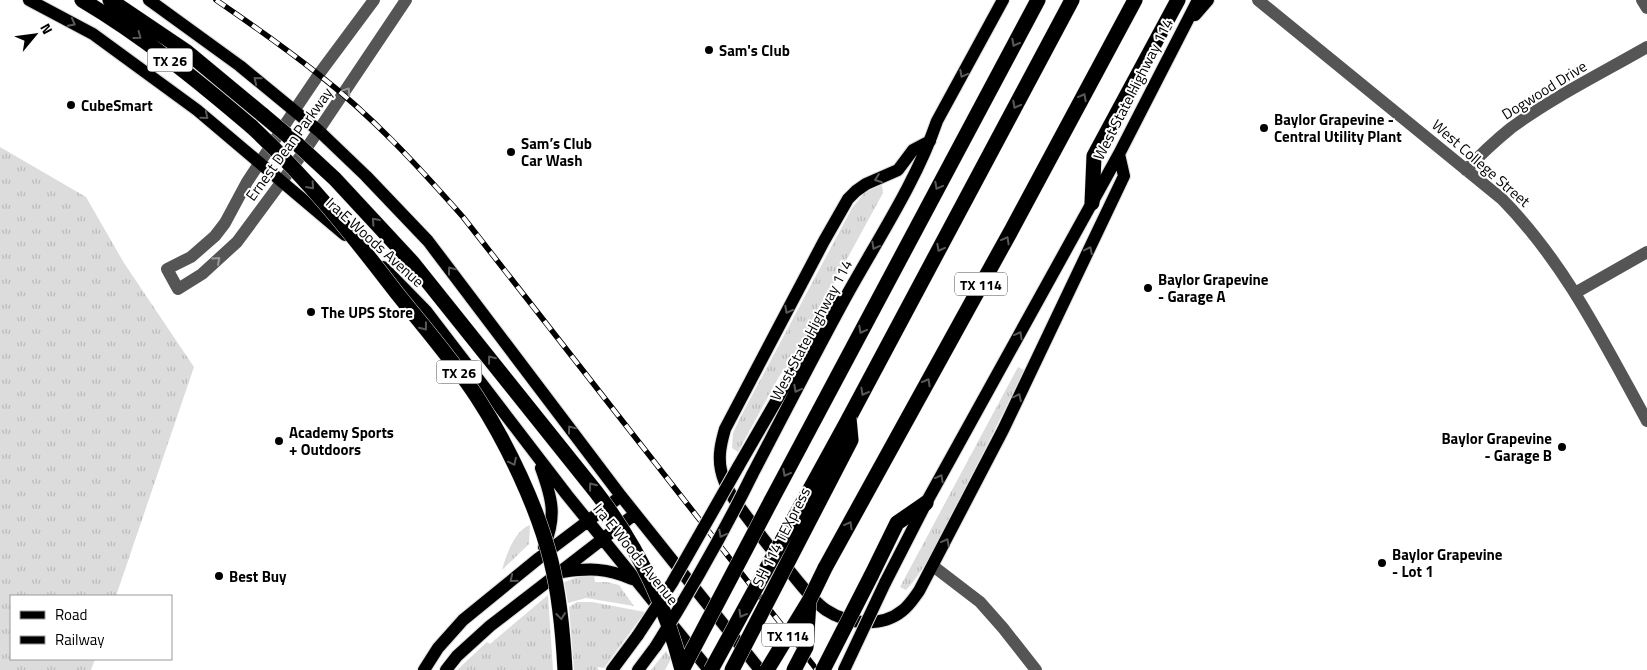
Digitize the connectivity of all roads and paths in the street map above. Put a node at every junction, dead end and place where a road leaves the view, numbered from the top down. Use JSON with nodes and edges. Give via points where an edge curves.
{"nodes":[{"id":1,"x":29,"y":0,"type":"edge"},
{"id":2,"x":82,"y":0,"type":"edge"},
{"id":3,"x":110,"y":0,"type":"edge"},
{"id":4,"x":149,"y":0,"type":"edge"},
{"id":5,"x":374,"y":0,"type":"edge"},
{"id":6,"x":406,"y":0,"type":"edge"},
{"id":7,"x":1003,"y":0,"type":"edge"},
{"id":8,"x":1038,"y":0,"type":"edge"},
{"id":9,"x":1072,"y":0,"type":"edge"},
{"id":10,"x":1135,"y":0,"type":"edge"},
{"id":11,"x":1178,"y":0,"type":"edge"},
{"id":12,"x":1198,"y":0,"type":"edge"},
{"id":13,"x":1208,"y":0,"type":"edge"},
{"id":14,"x":1258,"y":0,"type":"edge"},
{"id":15,"x":1642,"y":0,"type":"edge"},
{"id":16,"x":1647,"y":8,"type":"edge"},
{"id":17,"x":1180,"y":32,"type":"junction"},
{"id":18,"x":1647,"y":48,"type":"edge"},
{"id":19,"x":294,"y":110,"type":"junction"},
{"id":20,"x":319,"y":131,"type":"junction"},
{"id":21,"x":930,"y":141,"type":"junction"},
{"id":22,"x":1119,"y":154,"type":"junction"},
{"id":23,"x":260,"y":162,"type":"junction"},
{"id":24,"x":1466,"y":170,"type":"junction"},
{"id":25,"x":282,"y":182,"type":"junction"},
{"id":26,"x":1092,"y":203,"type":"junction"},
{"id":27,"x":1647,"y":252,"type":"edge"},
{"id":28,"x":1575,"y":293,"type":"junction"},
{"id":29,"x":847,"y":294,"type":"junction"},
{"id":30,"x":849,"y":418,"type":"junction"},
{"id":31,"x":1647,"y":421,"type":"edge"},
{"id":32,"x":536,"y":454,"type":"junction"},
{"id":33,"x":621,"y":496,"type":"junction"},
{"id":34,"x":926,"y":503,"type":"junction"},
{"id":35,"x":635,"y":514,"type":"junction"},
{"id":36,"x":588,"y":521,"type":"junction"},
{"id":37,"x":602,"y":539,"type":"junction"},
{"id":38,"x":539,"y":558,"type":"junction"},
{"id":39,"x":933,"y":566,"type":"junction"},
{"id":40,"x":559,"y":572,"type":"junction"},
{"id":41,"x":635,"y":580,"type":"junction"},
{"id":42,"x":809,"y":601,"type":"junction"},
{"id":43,"x":424,"y":670,"type":"edge"},
{"id":44,"x":446,"y":670,"type":"edge"},
{"id":45,"x":565,"y":670,"type":"edge"},
{"id":46,"x":612,"y":670,"type":"edge"},
{"id":47,"x":638,"y":670,"type":"edge"},
{"id":48,"x":710,"y":670,"type":"edge"},
{"id":49,"x":732,"y":670,"type":"edge"},
{"id":50,"x":760,"y":670,"type":"edge"},
{"id":51,"x":767,"y":670,"type":"edge"},
{"id":52,"x":794,"y":670,"type":"edge"},
{"id":53,"x":823,"y":670,"type":"edge"},
{"id":54,"x":844,"y":670,"type":"edge"},
{"id":55,"x":1036,"y":670,"type":"edge"}],
"edges":[{"from":1,"to":23,"type":"main road","name":"Ira E Woods Avenue","one_way":true,"via":[[93,34],[197,110]]},
{"from":2,"to":45,"type":"highway","number":"TX 26","one_way":true,"bridge":true,"via":[[192,76],[297,171],[340,220],[464,378],[496,428],[528,495],[551,561]]},
{"from":8,"to":3,"type":"highway","one_way":true,"bridge":true,"via":[[682,670],[670,631],[644,569],[622,529],[412,262],[341,185],[295,142],[172,41]]},
{"from":19,"to":4,"type":"main road","name":"Ira E Woods Avenue","number":"TX 26","one_way":true},
{"from":5,"to":19,"type":"street","name":"Ernest Dean Parkway"},
{"from":20,"to":6,"type":"street","name":"Ernest Dean Parkway","one_way":true},
{"from":7,"to":21,"type":"main road","name":"West State Highway 114","one_way":true,"via":[[937,121]]},
{"from":9,"to":30,"type":"highway","number":"TX 114","one_way":true},
{"from":42,"to":10,"type":"highway","number":"TX 114","one_way":true,"bridge":true},
{"from":11,"to":26,"type":"highway","via":[[1094,156]]},
{"from":12,"to":17,"type":"main road","name":"West State Highway 114"},
{"from":13,"to":17,"type":"main road"},
{"from":14,"to":24,"type":"street","name":"West College Street"},
{"from":15,"to":16,"type":"street"},
{"from":17,"to":22,"type":"main road","name":"West State Highway 114"},
{"from":18,"to":24,"type":"street","name":"Dogwood Drive","via":[[1538,110],[1504,134]]},
{"from":19,"to":20,"type":"main road","name":"Ira E Woods Avenue","number":"TX 26"},
{"from":19,"to":23,"type":"street","name":"Ernest Dean Parkway"},
{"from":20,"to":25,"type":"street","name":"Ernest Dean Parkway"},
{"from":33,"to":20,"type":"main road","name":"Ira E Woods Avenue","number":"TX 26","one_way":true,"via":[[428,241]]},
{"from":21,"to":29,"type":"main road","name":"West State Highway 114","one_way":true},
{"from":21,"to":39,"type":"main road","one_way":true,"via":[[913,150],[898,170],[866,184],[848,198],[725,429],[719,458],[730,492],[764,541],[826,610],[854,621],[887,619],[910,604]]},
{"from":22,"to":26,"type":"main road","name":"West State Highway 114"},
{"from":39,"to":22,"type":"main road","one_way":true,"via":[[1003,430],[1124,176]]},
{"from":23,"to":25,"type":"main road","name":"Ira E Woods Avenue"},
{"from":23,"to":25,"type":"street","name":"Ernest Dean Parkway","one_way":true,"via":[[215,236],[191,257],[167,269],[178,288],[202,274],[237,242]]},
{"from":24,"to":28,"type":"street","name":"West College Street","via":[[1523,220]]},
{"from":25,"to":32,"type":"main road","name":"Ira E Woods Avenue","via":[[392,276],[419,304]]},
{"from":34,"to":26,"type":"main road","name":"West State Highway 114","one_way":true},
{"from":27,"to":28,"type":"street"},
{"from":28,"to":31,"type":"street","name":"West College Street"},
{"from":29,"to":46,"type":"main road","bridge":true,"via":[[826,315],[672,583]]},
{"from":29,"to":47,"type":"main road","name":"West State Highway 114","one_way":true,"bridge":true,"via":[[722,534],[687,596]]},
{"from":30,"to":48,"type":"highway","number":"TX 114","one_way":true,"bridge":true},
{"from":30,"to":49,"type":"highway","name":"SH 114 TEXpress","bridge":true,"via":[[851,440]]},
{"from":32,"to":36,"type":"main road","name":"Ira E Woods Avenue"},
{"from":32,"to":38,"type":"main road","via":[[550,493],[553,513],[548,538]]},
{"from":33,"to":35,"type":"main road","name":"Ira E Woods Avenue","number":"TX 26"},
{"from":33,"to":36,"type":"main road"},
{"from":34,"to":53,"type":"highway","bridge":true,"via":[[897,523]]},
{"from":34,"to":54,"type":"main road","name":"West State Highway 114","bridge":true},
{"from":35,"to":37,"type":"main road"},
{"from":35,"to":50,"type":"main road","name":"Ira E Woods Avenue","number":"TX 26"},
{"from":36,"to":37,"type":"main road","name":"Ira E Woods Avenue"},
{"from":36,"to":38,"type":"main road"},
{"from":37,"to":40,"type":"main road"},
{"from":37,"to":41,"type":"main road","name":"Ira E Woods Avenue"},
{"from":38,"to":43,"type":"main road","one_way":true,"via":[[463,620]]},
{"from":39,"to":55,"type":"street","via":[[980,602]]},
{"from":40,"to":41,"type":"main road","via":[[601,569]]},
{"from":40,"to":44,"type":"main road","via":[[472,641]]},
{"from":41,"to":48,"type":"main road","name":"Ira E Woods Avenue"},
{"from":42,"to":51,"type":"highway","number":"TX 114","bridge":true},
{"from":42,"to":52,"type":"highway","bridge":true,"via":[[806,647]]}]}
